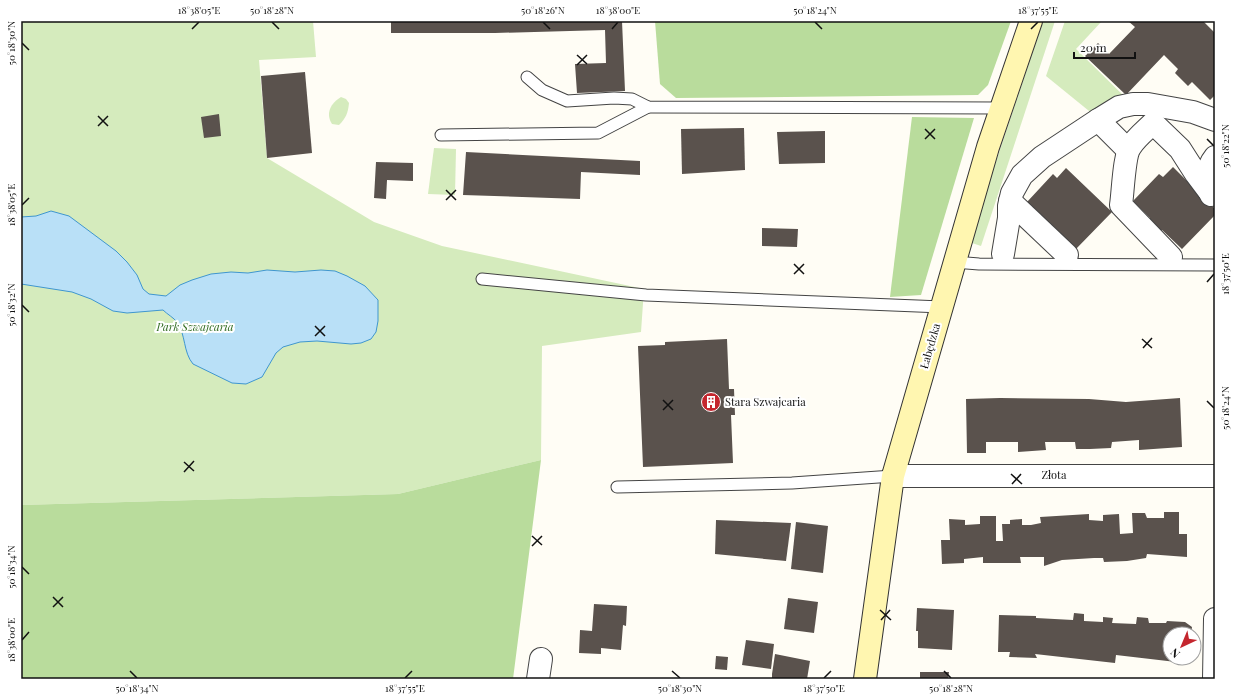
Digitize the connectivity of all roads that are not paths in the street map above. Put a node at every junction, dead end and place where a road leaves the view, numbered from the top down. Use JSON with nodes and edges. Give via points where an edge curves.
{"nodes":[{"id":1,"x":1031,"y":21,"type":"edge"},
{"id":2,"x":527,"y":77,"type":"dead end"},
{"id":3,"x":648,"y":107,"type":"junction"},
{"id":4,"x":1000,"y":108,"type":"junction"},
{"id":5,"x":1098,"y":120,"type":"junction"},
{"id":6,"x":1215,"y":120,"type":"edge"},
{"id":7,"x":442,"y":135,"type":"dead end"},
{"id":8,"x":1128,"y":150,"type":"junction"},
{"id":9,"x":1215,"y":157,"type":"edge"},
{"id":10,"x":1010,"y":201,"type":"junction"},
{"id":11,"x":1003,"y":254,"type":"dead end"},
{"id":12,"x":1067,"y":255,"type":"dead end"},
{"id":13,"x":1171,"y":257,"type":"dead end"},
{"id":14,"x":954,"y":262,"type":"junction"},
{"id":15,"x":1215,"y":265,"type":"edge"},
{"id":16,"x":482,"y":279,"type":"dead end"},
{"id":17,"x":942,"y":307,"type":"junction"},
{"id":18,"x":893,"y":476,"type":"junction"},
{"id":19,"x":1215,"y":476,"type":"edge"},
{"id":20,"x":617,"y":487,"type":"dead end"},
{"id":21,"x":1215,"y":619,"type":"edge"},
{"id":22,"x":865,"y":679,"type":"edge"},
{"id":23,"x":1214,"y":679,"type":"edge"}],
"edges":[{"from":1,"to":4,"type":"street","name":"Łabędzka"},
{"from":2,"to":3,"type":"lane","via":[[542,90],[567,101],[614,98],[632,100]]},
{"from":3,"to":4,"type":"lane"},
{"from":3,"to":7,"type":"lane","via":[[598,133]]},
{"from":4,"to":14,"type":"street","name":"Łabędzka"},
{"from":5,"to":6,"type":"street","via":[[1119,108],[1133,104],[1193,112]]},
{"from":5,"to":8,"type":"street"},
{"from":5,"to":10,"type":"street","via":[[1042,157],[1022,175]]},
{"from":8,"to":9,"type":"street","via":[[1153,123],[1180,149],[1211,194],[1207,180],[1208,170]]},
{"from":8,"to":13,"type":"street","via":[[1121,205]]},
{"from":10,"to":11,"type":"street","via":[[1010,218]]},
{"from":10,"to":12,"type":"street"},
{"from":14,"to":15,"type":"lane"},
{"from":14,"to":17,"type":"street","name":"Łabędzka"},
{"from":16,"to":17,"type":"lane","via":[[646,295]]},
{"from":17,"to":18,"type":"street","name":"Łabędzka"},
{"from":18,"to":19,"type":"street","name":"Złota"},
{"from":18,"to":20,"type":"lane","via":[[792,483]]},
{"from":18,"to":22,"type":"street","name":"Łabędzka"},
{"from":21,"to":23,"type":"street"}]}
